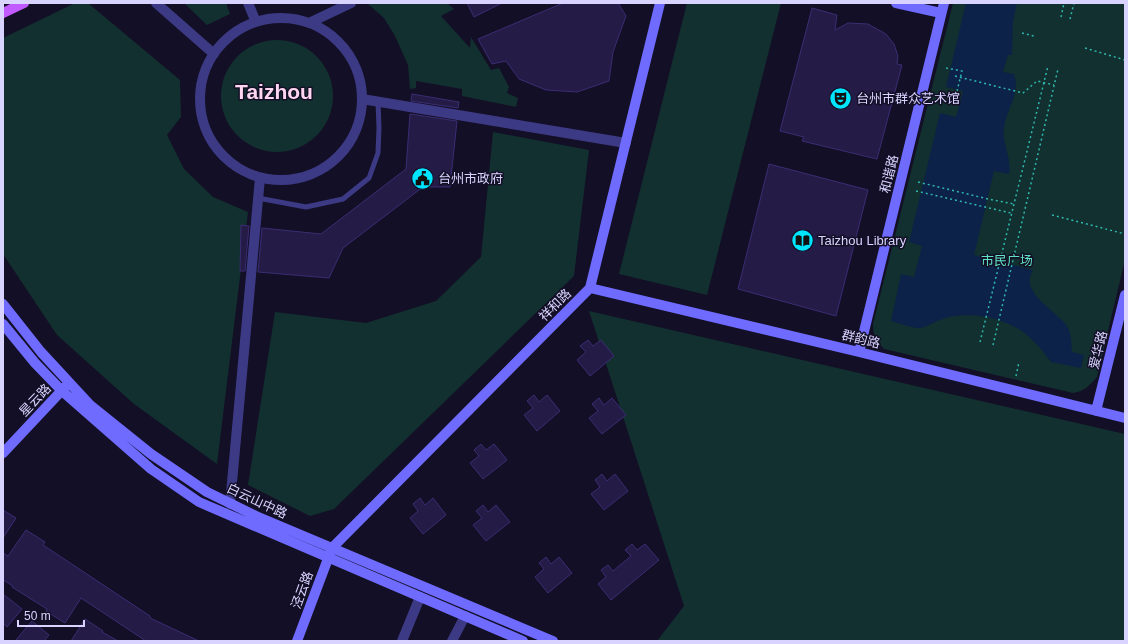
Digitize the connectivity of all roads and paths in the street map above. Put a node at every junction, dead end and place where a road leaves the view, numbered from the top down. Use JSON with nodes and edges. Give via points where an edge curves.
{"nodes":[{"id":1,"x":24,"y":3,"type":"edge"},
{"id":2,"x":156,"y":3,"type":"edge"},
{"id":3,"x":248,"y":3,"type":"edge"},
{"id":4,"x":351,"y":3,"type":"edge"},
{"id":5,"x":660,"y":3,"type":"edge"},
{"id":6,"x":896,"y":3,"type":"edge"},
{"id":7,"x":944,"y":3,"type":"edge"},
{"id":8,"x":1064,"y":3,"type":"edge"},
{"id":9,"x":1074,"y":3,"type":"edge"},
{"id":10,"x":3,"y":13,"type":"edge"},
{"id":11,"x":942,"y":13,"type":"junction"},
{"id":12,"x":1061,"y":16,"type":"dead end"},
{"id":13,"x":1070,"y":18,"type":"dead end"},
{"id":14,"x":256,"y":22,"type":"junction"},
{"id":15,"x":309,"y":23,"type":"junction"},
{"id":16,"x":1022,"y":33,"type":"dead end"},
{"id":17,"x":1034,"y":36,"type":"dead end"},
{"id":18,"x":1085,"y":48,"type":"dead end"},
{"id":19,"x":214,"y":54,"type":"junction"},
{"id":20,"x":1125,"y":60,"type":"edge"},
{"id":21,"x":1048,"y":66,"type":"dead end"},
{"id":22,"x":947,"y":68,"type":"dead end"},
{"id":23,"x":1058,"y":69,"type":"dead end"},
{"id":24,"x":955,"y":76,"type":"dead end"},
{"id":25,"x":960,"y":77,"type":"junction"},
{"id":26,"x":1054,"y":85,"type":"junction"},
{"id":27,"x":957,"y":92,"type":"dead end"},
{"id":28,"x":362,"y":99,"type":"junction"},
{"id":29,"x":378,"y":101,"type":"junction"},
{"id":30,"x":626,"y":143,"type":"junction"},
{"id":31,"x":260,"y":178,"type":"junction"},
{"id":32,"x":919,"y":182,"type":"dead end"},
{"id":33,"x":916,"y":191,"type":"dead end"},
{"id":34,"x":258,"y":198,"type":"junction"},
{"id":35,"x":1014,"y":204,"type":"junction"},
{"id":36,"x":1011,"y":213,"type":"junction"},
{"id":37,"x":1052,"y":215,"type":"dead end"},
{"id":38,"x":1125,"y":234,"type":"edge"},
{"id":39,"x":590,"y":288,"type":"junction"},
{"id":40,"x":1125,"y":295,"type":"edge"},
{"id":41,"x":3,"y":304,"type":"edge"},
{"id":42,"x":3,"y":324,"type":"edge"},
{"id":43,"x":980,"y":342,"type":"dead end"},
{"id":44,"x":993,"y":345,"type":"dead end"},
{"id":45,"x":859,"y":352,"type":"junction"},
{"id":46,"x":1019,"y":362,"type":"dead end"},
{"id":47,"x":1016,"y":376,"type":"dead end"},
{"id":48,"x":70,"y":383,"type":"junction"},
{"id":49,"x":62,"y":391,"type":"junction"},
{"id":50,"x":1096,"y":411,"type":"junction"},
{"id":51,"x":1125,"y":418,"type":"edge"},
{"id":52,"x":3,"y":453,"type":"edge"},
{"id":53,"x":230,"y":504,"type":"junction"},
{"id":54,"x":330,"y":553,"type":"junction"},
{"id":55,"x":420,"y":597,"type":"junction"},
{"id":56,"x":465,"y":616,"type":"junction"},
{"id":57,"x":297,"y":641,"type":"edge"},
{"id":58,"x":402,"y":641,"type":"edge"},
{"id":59,"x":452,"y":641,"type":"edge"},
{"id":60,"x":522,"y":641,"type":"edge"},
{"id":61,"x":553,"y":641,"type":"edge"}],
"edges":[{"from":1,"to":10,"type":"main road"},
{"from":2,"to":19,"type":"street"},
{"from":3,"to":14,"type":"street"},
{"from":4,"to":15,"type":"street"},
{"from":5,"to":30,"type":"street","name":"祥和路"},
{"from":6,"to":11,"type":"street"},
{"from":7,"to":11,"type":"street","name":"和谐路"},
{"from":8,"to":12,"type":"path"},
{"from":9,"to":13,"type":"path"},
{"from":11,"to":45,"type":"street","name":"和谐路"},
{"from":14,"to":15,"type":"street","via":[[282,18]]},
{"from":14,"to":19,"type":"street","via":[[232,35]]},
{"from":15,"to":28,"type":"street","via":[[322,29],[343,47],[357,72]]},
{"from":16,"to":17,"type":"path"},
{"from":18,"to":20,"type":"path"},
{"from":19,"to":31,"type":"street","via":[[206,67],[200,97],[205,128],[211,142],[221,154],[232,164]]},
{"from":21,"to":35,"type":"path"},
{"from":22,"to":25,"type":"path","via":[[962,71]]},
{"from":23,"to":26,"type":"path"},
{"from":24,"to":25,"type":"path"},
{"from":25,"to":26,"type":"path","via":[[1022,93],[1037,81]]},
{"from":25,"to":27,"type":"path"},
{"from":26,"to":44,"type":"path"},
{"from":28,"to":29,"type":"street"},
{"from":28,"to":31,"type":"street","via":[[361,114],[350,141],[330,164],[318,172],[296,178]]},
{"from":29,"to":30,"type":"street"},
{"from":29,"to":34,"type":"lane","via":[[378,153],[369,178],[343,199],[306,207]]},
{"from":30,"to":39,"type":"street","name":"祥和路"},
{"from":31,"to":34,"type":"street"},
{"from":32,"to":35,"type":"path"},
{"from":33,"to":36,"type":"path"},
{"from":34,"to":53,"type":"street"},
{"from":35,"to":36,"type":"path"},
{"from":36,"to":43,"type":"path"},
{"from":37,"to":38,"type":"path"},
{"from":39,"to":45,"type":"street","name":"群韵路"},
{"from":39,"to":54,"type":"street","name":"祥和路"},
{"from":40,"to":50,"type":"street","name":"爱华路"},
{"from":41,"to":48,"type":"street","name":"白云山中路","via":[[41,352]]},
{"from":42,"to":49,"type":"street","name":"白云山中路"},
{"from":45,"to":50,"type":"street","name":"群韵路"},
{"from":46,"to":47,"type":"path"},
{"from":48,"to":49,"type":"street","name":"星云路"},
{"from":48,"to":53,"type":"street","name":"白云山中路","via":[[90,405],[151,454],[207,492]]},
{"from":49,"to":52,"type":"street","name":"星云路"},
{"from":49,"to":54,"type":"street","name":"白云山中路","via":[[152,469],[199,502]]},
{"from":50,"to":51,"type":"street","name":"群韵路"},
{"from":53,"to":54,"type":"street","name":"白云山中路"},
{"from":54,"to":55,"type":"street","name":"白云山中路"},
{"from":54,"to":57,"type":"street","name":"泾云路"},
{"from":54,"to":61,"type":"street","name":"白云山中路"},
{"from":55,"to":56,"type":"street","name":"白云山中路"},
{"from":55,"to":58,"type":"street"},
{"from":56,"to":59,"type":"street"},
{"from":56,"to":60,"type":"street","name":"白云山中路"}]}
